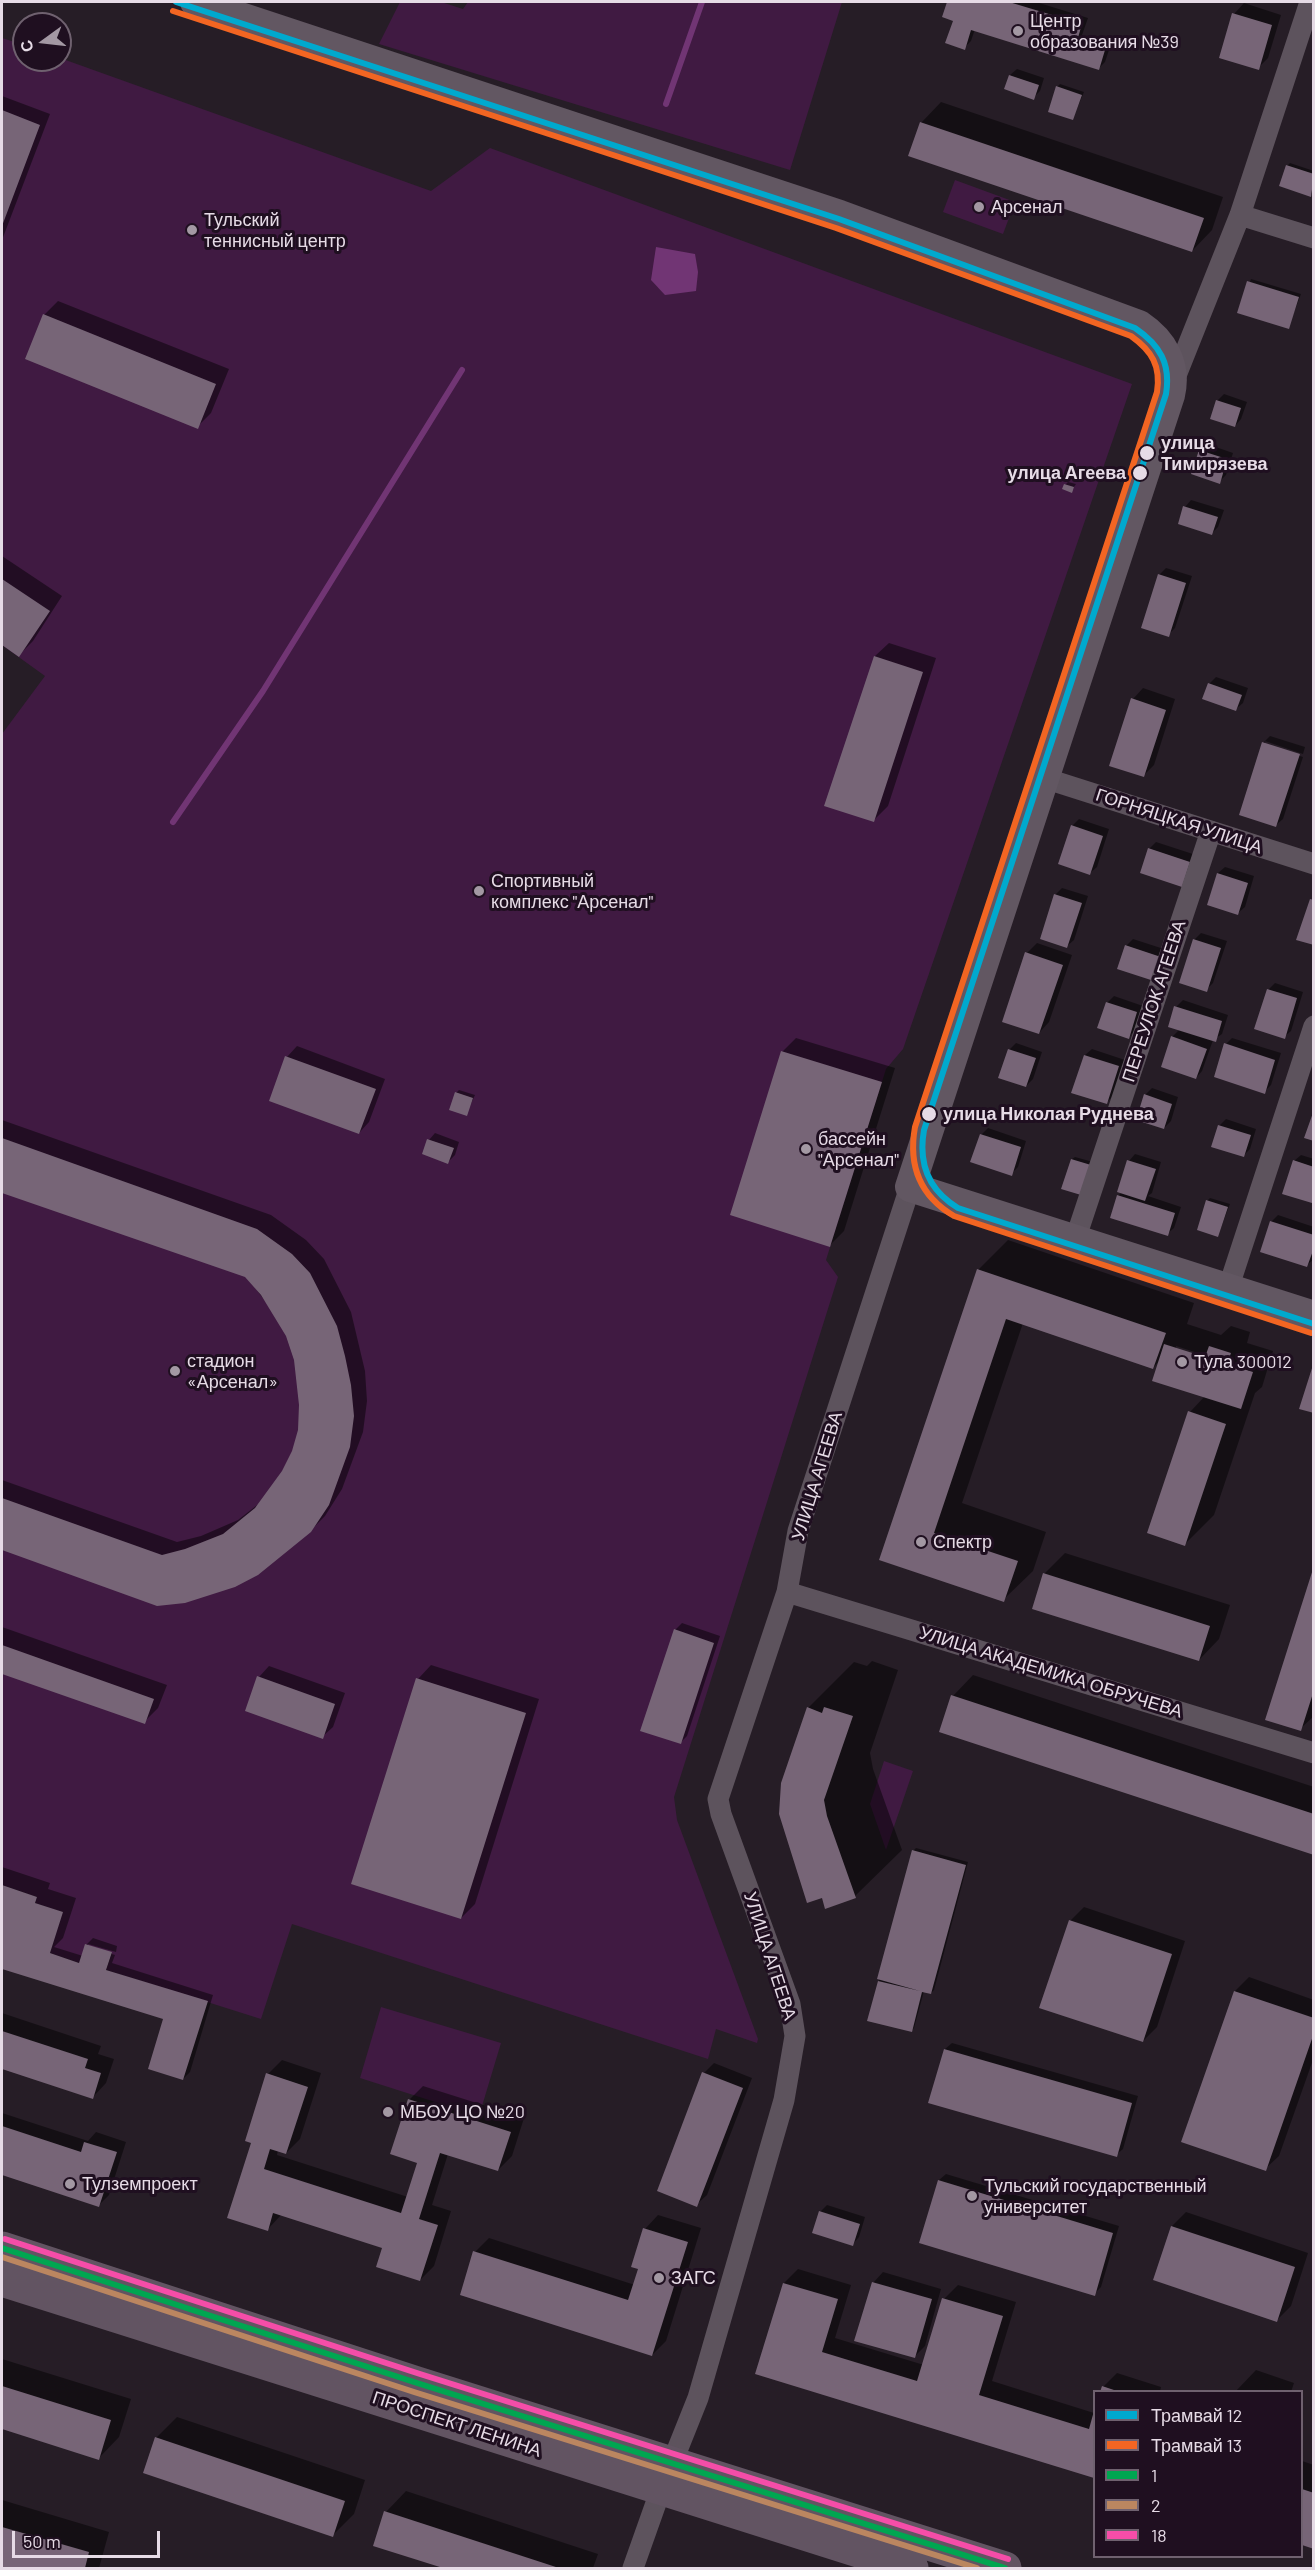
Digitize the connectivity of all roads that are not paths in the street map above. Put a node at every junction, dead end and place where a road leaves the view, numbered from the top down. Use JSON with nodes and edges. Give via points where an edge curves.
{"nodes":[{"id":1,"x":195,"y":2,"type":"edge"},
{"id":2,"x":1310,"y":2,"type":"edge"},
{"id":3,"x":1240,"y":215,"type":"junction"},
{"id":4,"x":1314,"y":238,"type":"edge"},
{"id":5,"x":1172,"y":386,"type":"junction"},
{"id":6,"x":1044,"y":778,"type":"junction"},
{"id":7,"x":1211,"y":831,"type":"junction"},
{"id":8,"x":1314,"y":864,"type":"edge"},
{"id":9,"x":1314,"y":1026,"type":"edge"},
{"id":10,"x":910,"y":1187,"type":"junction"},
{"id":11,"x":1075,"y":1240,"type":"junction"},
{"id":12,"x":1228,"y":1289,"type":"junction"},
{"id":13,"x":1314,"y":1316,"type":"edge"},
{"id":14,"x":787,"y":1592,"type":"junction"},
{"id":15,"x":1314,"y":1754,"type":"edge"},
{"id":16,"x":2,"y":2248,"type":"edge"},
{"id":17,"x":2,"y":2280,"type":"edge"},
{"id":18,"x":667,"y":2476,"type":"junction"},
{"id":19,"x":633,"y":2568,"type":"edge"},
{"id":20,"x":912,"y":2568,"type":"edge"},
{"id":21,"x":1005,"y":2568,"type":"edge"}],
"edges":[{"from":1,"to":5,"type":"street","name":"УЛИЦА АГЕЕВА","via":[[840,215],[1138,325],[1161,344],[1170,364]]},
{"from":2,"to":3,"type":"street","name":"УЛИЦА АГЕЕВА"},
{"from":3,"to":4,"type":"street"},
{"from":3,"to":5,"type":"street","name":"УЛИЦА АГЕЕВА"},
{"from":5,"to":6,"type":"street","name":"УЛИЦА АГЕЕВА"},
{"from":6,"to":7,"type":"street","name":"ГОРНЯЦКАЯ УЛИЦА"},
{"from":6,"to":10,"type":"street","name":"УЛИЦА АГЕЕВА"},
{"from":7,"to":8,"type":"street","name":"ГОРНЯЦКАЯ УЛИЦА"},
{"from":7,"to":11,"type":"street","name":"ПЕРЕУЛОК АГЕЕВА"},
{"from":9,"to":12,"type":"street"},
{"from":10,"to":11,"type":"street"},
{"from":10,"to":14,"type":"street","name":"УЛИЦА АГЕЕВА","via":[[798,1531]]},
{"from":11,"to":12,"type":"street"},
{"from":12,"to":13,"type":"street"},
{"from":14,"to":15,"type":"street","name":"УЛИЦА АКАДЕМИКА ОБРУЧЕВА"},
{"from":14,"to":18,"type":"street","name":"УЛИЦА АГЕЕВА","via":[[718,1799],[790,2004],[795,2036],[784,2100],[759,2190],[698,2398]]},
{"from":16,"to":18,"type":"main road","name":"ПРОСПЕКТ ЛЕНИНА"},
{"from":17,"to":18,"type":"main road","name":"ПРОСПЕКТ ЛЕНИНА"},
{"from":18,"to":19,"type":"street","name":"УЛИЦА АГЕЕВА"},
{"from":18,"to":20,"type":"main road","name":"ПРОСПЕКТ ЛЕНИНА"},
{"from":18,"to":21,"type":"main road","name":"ПРОСПЕКТ ЛЕНИНА"}]}
